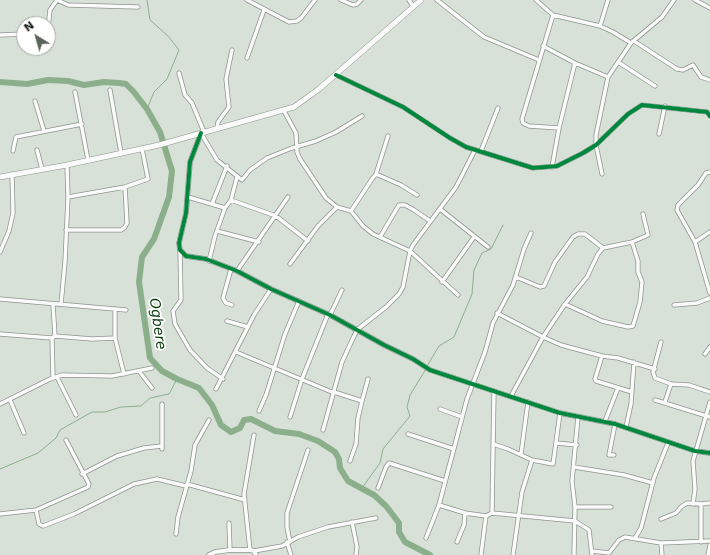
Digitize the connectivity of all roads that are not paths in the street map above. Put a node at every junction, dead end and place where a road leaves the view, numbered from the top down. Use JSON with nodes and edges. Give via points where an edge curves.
{"nodes":[{"id":1,"x":57,"y":0,"type":"edge"},
{"id":2,"x":247,"y":0,"type":"edge"},
{"id":3,"x":258,"y":0,"type":"edge"},
{"id":4,"x":315,"y":0,"type":"edge"},
{"id":5,"x":341,"y":0,"type":"edge"},
{"id":6,"x":361,"y":0,"type":"edge"},
{"id":7,"x":409,"y":0,"type":"edge"},
{"id":8,"x":421,"y":0,"type":"edge"},
{"id":9,"x":436,"y":0,"type":"edge"},
{"id":10,"x":536,"y":0,"type":"edge"},
{"id":11,"x":608,"y":0,"type":"edge"},
{"id":12,"x":674,"y":0,"type":"edge"},
{"id":13,"x":695,"y":0,"type":"edge"},
{"id":14,"x":255,"y":5,"type":"junction"},
{"id":15,"x":413,"y":6,"type":"junction"},
{"id":16,"x":138,"y":7,"type":"dead end"},
{"id":17,"x":710,"y":8,"type":"edge"},
{"id":18,"x":264,"y":10,"type":"junction"},
{"id":19,"x":553,"y":15,"type":"junction"},
{"id":20,"x":49,"y":16,"type":"edge"},
{"id":21,"x":600,"y":26,"type":"junction"},
{"id":22,"x":16,"y":34,"type":"edge"},
{"id":23,"x":0,"y":35,"type":"edge"},
{"id":24,"x":633,"y":42,"type":"junction"},
{"id":25,"x":543,"y":46,"type":"junction"},
{"id":26,"x":232,"y":50,"type":"dead end"},
{"id":27,"x":247,"y":58,"type":"dead end"},
{"id":28,"x":539,"y":60,"type":"junction"},
{"id":29,"x":618,"y":62,"type":"junction"},
{"id":30,"x":575,"y":63,"type":"junction"},
{"id":31,"x":179,"y":74,"type":"dead end"},
{"id":32,"x":336,"y":75,"type":"junction"},
{"id":33,"x":608,"y":77,"type":"junction"},
{"id":34,"x":710,"y":80,"type":"edge"},
{"id":35,"x":655,"y":86,"type":"dead end"},
{"id":36,"x":110,"y":90,"type":"dead end"},
{"id":37,"x":75,"y":92,"type":"dead end"},
{"id":38,"x":35,"y":101,"type":"dead end"},
{"id":39,"x":665,"y":106,"type":"junction"},
{"id":40,"x":498,"y":108,"type":"dead end"},
{"id":41,"x":284,"y":111,"type":"junction"},
{"id":42,"x":709,"y":113,"type":"edge"},
{"id":43,"x":362,"y":116,"type":"dead end"},
{"id":44,"x":82,"y":124,"type":"junction"},
{"id":45,"x":217,"y":128,"type":"junction"},
{"id":46,"x":559,"y":128,"type":"junction"},
{"id":47,"x":44,"y":132,"type":"junction"},
{"id":48,"x":202,"y":134,"type":"junction"},
{"id":49,"x":659,"y":134,"type":"dead end"},
{"id":50,"x":388,"y":136,"type":"dead end"},
{"id":51,"x":596,"y":145,"type":"junction"},
{"id":52,"x":297,"y":146,"type":"junction"},
{"id":53,"x":142,"y":149,"type":"junction"},
{"id":54,"x":38,"y":150,"type":"dead end"},
{"id":55,"x":475,"y":150,"type":"junction"},
{"id":56,"x":13,"y":151,"type":"dead end"},
{"id":57,"x":481,"y":151,"type":"junction"},
{"id":58,"x":121,"y":153,"type":"junction"},
{"id":59,"x":88,"y":160,"type":"junction"},
{"id":60,"x":67,"y":165,"type":"junction"},
{"id":61,"x":227,"y":166,"type":"junction"},
{"id":62,"x":552,"y":167,"type":"junction"},
{"id":63,"x":42,"y":169,"type":"junction"},
{"id":64,"x":710,"y":172,"type":"edge"},
{"id":65,"x":12,"y":174,"type":"junction"},
{"id":66,"x":376,"y":174,"type":"junction"},
{"id":67,"x":602,"y":174,"type":"dead end"},
{"id":68,"x":0,"y":177,"type":"edge"},
{"id":69,"x":237,"y":177,"type":"junction"},
{"id":70,"x":125,"y":187,"type":"junction"},
{"id":71,"x":417,"y":195,"type":"dead end"},
{"id":72,"x":188,"y":196,"type":"junction"},
{"id":73,"x":68,"y":197,"type":"junction"},
{"id":74,"x":288,"y":197,"type":"dead end"},
{"id":75,"x":231,"y":200,"type":"junction"},
{"id":76,"x":212,"y":204,"type":"junction"},
{"id":77,"x":337,"y":207,"type":"junction"},
{"id":78,"x":225,"y":208,"type":"junction"},
{"id":79,"x":440,"y":209,"type":"junction"},
{"id":80,"x":351,"y":211,"type":"junction"},
{"id":81,"x":643,"y":214,"type":"dead end"},
{"id":82,"x":276,"y":216,"type":"junction"},
{"id":83,"x":430,"y":221,"type":"junction"},
{"id":84,"x":66,"y":230,"type":"junction"},
{"id":85,"x":217,"y":231,"type":"junction"},
{"id":86,"x":710,"y":232,"type":"edge"},
{"id":87,"x":531,"y":233,"type":"dead end"},
{"id":88,"x":380,"y":237,"type":"junction"},
{"id":89,"x":474,"y":237,"type":"junction"},
{"id":90,"x":308,"y":241,"type":"junction"},
{"id":91,"x":258,"y":242,"type":"junction"},
{"id":92,"x":632,"y":242,"type":"junction"},
{"id":93,"x":695,"y":242,"type":"junction"},
{"id":94,"x":488,"y":247,"type":"dead end"},
{"id":95,"x":603,"y":248,"type":"junction"},
{"id":96,"x":180,"y":250,"type":"junction"},
{"id":97,"x":410,"y":251,"type":"junction"},
{"id":98,"x":0,"y":252,"type":"edge"},
{"id":99,"x":209,"y":261,"type":"junction"},
{"id":100,"x":290,"y":264,"type":"dead end"},
{"id":101,"x":231,"y":269,"type":"junction"},
{"id":102,"x":237,"y":271,"type":"junction"},
{"id":103,"x":710,"y":271,"type":"edge"},
{"id":104,"x":706,"y":273,"type":"junction"},
{"id":105,"x":516,"y":277,"type":"junction"},
{"id":106,"x":442,"y":282,"type":"junction"},
{"id":107,"x":271,"y":288,"type":"junction"},
{"id":108,"x":342,"y":290,"type":"dead end"},
{"id":109,"x":710,"y":293,"type":"edge"},
{"id":110,"x":458,"y":295,"type":"dead end"},
{"id":111,"x":710,"y":298,"type":"edge"},
{"id":112,"x":0,"y":299,"type":"edge"},
{"id":113,"x":299,"y":301,"type":"junction"},
{"id":114,"x":60,"y":304,"type":"junction"},
{"id":115,"x":232,"y":304,"type":"dead end"},
{"id":116,"x":565,"y":304,"type":"junction"},
{"id":117,"x":53,"y":305,"type":"junction"},
{"id":118,"x":674,"y":305,"type":"dead end"},
{"id":119,"x":115,"y":309,"type":"junction"},
{"id":120,"x":126,"y":310,"type":"dead end"},
{"id":121,"x":497,"y":313,"type":"junction"},
{"id":122,"x":329,"y":314,"type":"junction"},
{"id":123,"x":227,"y":321,"type":"dead end"},
{"id":124,"x":248,"y":327,"type":"junction"},
{"id":125,"x":358,"y":329,"type":"junction"},
{"id":126,"x":0,"y":334,"type":"edge"},
{"id":127,"x":54,"y":337,"type":"junction"},
{"id":128,"x":543,"y":337,"type":"junction"},
{"id":129,"x":115,"y":338,"type":"junction"},
{"id":130,"x":661,"y":342,"type":"dead end"},
{"id":131,"x":710,"y":347,"type":"edge"},
{"id":132,"x":236,"y":352,"type":"junction"},
{"id":133,"x":705,"y":354,"type":"dead end"},
{"id":134,"x":602,"y":356,"type":"junction"},
{"id":135,"x":634,"y":362,"type":"junction"},
{"id":136,"x":152,"y":368,"type":"dead end"},
{"id":137,"x":275,"y":369,"type":"junction"},
{"id":138,"x":655,"y":369,"type":"junction"},
{"id":139,"x":139,"y":371,"type":"junction"},
{"id":140,"x":124,"y":374,"type":"junction"},
{"id":141,"x":55,"y":377,"type":"junction"},
{"id":142,"x":302,"y":378,"type":"junction"},
{"id":143,"x":223,"y":379,"type":"junction"},
{"id":144,"x":368,"y":379,"type":"dead end"},
{"id":145,"x":671,"y":384,"type":"junction"},
{"id":146,"x":472,"y":385,"type":"junction"},
{"id":147,"x":152,"y":388,"type":"dead end"},
{"id":148,"x":618,"y":388,"type":"junction"},
{"id":149,"x":216,"y":389,"type":"dead end"},
{"id":150,"x":494,"y":391,"type":"junction"},
{"id":151,"x":632,"y":392,"type":"junction"},
{"id":152,"x":710,"y":392,"type":"edge"},
{"id":153,"x":334,"y":393,"type":"junction"},
{"id":154,"x":511,"y":396,"type":"junction"},
{"id":155,"x":10,"y":400,"type":"junction"},
{"id":156,"x":655,"y":400,"type":"dead end"},
{"id":157,"x":362,"y":401,"type":"junction"},
{"id":158,"x":528,"y":402,"type":"junction"},
{"id":159,"x":665,"y":402,"type":"junction"},
{"id":160,"x":710,"y":402,"type":"edge"},
{"id":161,"x":0,"y":404,"type":"edge"},
{"id":162,"x":162,"y":404,"type":"dead end"},
{"id":163,"x":440,"y":409,"type":"dead end"},
{"id":164,"x":259,"y":411,"type":"dead end"},
{"id":165,"x":560,"y":413,"type":"junction"},
{"id":166,"x":76,"y":415,"type":"dead end"},
{"id":167,"x":290,"y":417,"type":"dead end"},
{"id":168,"x":462,"y":417,"type":"junction"},
{"id":169,"x":578,"y":417,"type":"junction"},
{"id":170,"x":708,"y":417,"type":"edge"},
{"id":171,"x":209,"y":420,"type":"dead end"},
{"id":172,"x":605,"y":421,"type":"junction"},
{"id":173,"x":616,"y":424,"type":"junction"},
{"id":174,"x":626,"y":427,"type":"junction"},
{"id":175,"x":323,"y":430,"type":"dead end"},
{"id":176,"x":24,"y":433,"type":"dead end"},
{"id":177,"x":408,"y":434,"type":"dead end"},
{"id":178,"x":254,"y":435,"type":"dead end"},
{"id":179,"x":66,"y":440,"type":"dead end"},
{"id":180,"x":556,"y":443,"type":"junction"},
{"id":181,"x":668,"y":443,"type":"junction"},
{"id":182,"x":492,"y":444,"type":"junction"},
{"id":183,"x":577,"y":445,"type":"junction"},
{"id":184,"x":454,"y":449,"type":"junction"},
{"id":185,"x":308,"y":450,"type":"dead end"},
{"id":186,"x":695,"y":451,"type":"junction"},
{"id":187,"x":710,"y":453,"type":"edge"},
{"id":188,"x":521,"y":454,"type":"junction"},
{"id":189,"x":614,"y":456,"type":"dead end"},
{"id":190,"x":532,"y":460,"type":"junction"},
{"id":191,"x":350,"y":461,"type":"dead end"},
{"id":192,"x":574,"y":467,"type":"junction"},
{"id":193,"x":82,"y":474,"type":"junction"},
{"id":194,"x":445,"y":481,"type":"junction"},
{"id":195,"x":653,"y":483,"type":"junction"},
{"id":196,"x":187,"y":485,"type":"junction"},
{"id":197,"x":378,"y":488,"type":"dead end"},
{"id":198,"x":245,"y":500,"type":"junction"},
{"id":199,"x":710,"y":503,"type":"edge"},
{"id":200,"x":693,"y":504,"type":"junction"},
{"id":201,"x":701,"y":504,"type":"junction"},
{"id":202,"x":439,"y":505,"type":"junction"},
{"id":203,"x":575,"y":507,"type":"junction"},
{"id":204,"x":611,"y":507,"type":"dead end"},
{"id":205,"x":36,"y":510,"type":"junction"},
{"id":206,"x":465,"y":513,"type":"junction"},
{"id":207,"x":492,"y":513,"type":"junction"},
{"id":208,"x":0,"y":514,"type":"edge"},
{"id":209,"x":486,"y":516,"type":"junction"},
{"id":210,"x":518,"y":516,"type":"junction"},
{"id":211,"x":376,"y":518,"type":"dead end"},
{"id":212,"x":661,"y":519,"type":"dead end"},
{"id":213,"x":575,"y":521,"type":"junction"},
{"id":214,"x":352,"y":522,"type":"junction"},
{"id":215,"x":229,"y":523,"type":"dead end"},
{"id":216,"x":176,"y":534,"type":"dead end"},
{"id":217,"x":426,"y":538,"type":"dead end"},
{"id":218,"x":635,"y":538,"type":"junction"},
{"id":219,"x":289,"y":542,"type":"junction"},
{"id":220,"x":457,"y":542,"type":"dead end"},
{"id":221,"x":701,"y":542,"type":"junction"},
{"id":222,"x":710,"y":542,"type":"edge"},
{"id":223,"x":661,"y":543,"type":"junction"},
{"id":224,"x":710,"y":545,"type":"edge"},
{"id":225,"x":230,"y":550,"type":"junction"},
{"id":226,"x":253,"y":552,"type":"edge"},
{"id":227,"x":592,"y":553,"type":"edge"},
{"id":228,"x":609,"y":554,"type":"edge"},
{"id":229,"x":209,"y":555,"type":"edge"},
{"id":230,"x":292,"y":555,"type":"edge"},
{"id":231,"x":356,"y":555,"type":"edge"},
{"id":232,"x":481,"y":555,"type":"edge"},
{"id":233,"x":513,"y":555,"type":"edge"},
{"id":234,"x":574,"y":555,"type":"edge"},
{"id":235,"x":662,"y":555,"type":"edge"},
{"id":236,"x":708,"y":555,"type":"edge"}],
"edges":[{"from":1,"to":16,"type":"street","via":[[68,4]]},
{"from":1,"to":20,"type":"street"},
{"from":2,"to":14,"type":"street"},
{"from":3,"to":14,"type":"street"},
{"from":4,"to":18,"type":"street","via":[[301,18],[293,22]]},
{"from":5,"to":6,"type":"street","via":[[353,5]]},
{"from":7,"to":15,"type":"street"},
{"from":8,"to":15,"type":"main road"},
{"from":9,"to":28,"type":"street","via":[[484,37]]},
{"from":10,"to":19,"type":"street"},
{"from":11,"to":21,"type":"street"},
{"from":12,"to":24,"type":"street","via":[[662,17]]},
{"from":13,"to":17,"type":"street"},
{"from":14,"to":18,"type":"street"},
{"from":15,"to":32,"type":"main road"},
{"from":18,"to":27,"type":"street"},
{"from":19,"to":21,"type":"street"},
{"from":19,"to":25,"type":"street"},
{"from":21,"to":24,"type":"street"},
{"from":22,"to":23,"type":"street"},
{"from":24,"to":29,"type":"street"},
{"from":24,"to":34,"type":"street","via":[[677,69],[683,70],[694,65],[701,77]]},
{"from":25,"to":28,"type":"street"},
{"from":25,"to":30,"type":"street"},
{"from":26,"to":45,"type":"street","via":[[226,79],[229,107],[218,122]]},
{"from":28,"to":46,"type":"street","via":[[523,123],[529,126]]},
{"from":29,"to":33,"type":"street"},
{"from":29,"to":35,"type":"street"},
{"from":30,"to":33,"type":"street"},
{"from":30,"to":46,"type":"street"},
{"from":31,"to":48,"type":"street","via":[[184,93],[192,103]]},
{"from":32,"to":41,"type":"main road","via":[[302,104]]},
{"from":32,"to":55,"type":"street","via":[[402,107],[450,138]]},
{"from":33,"to":51,"type":"street","via":[[597,125]]},
{"from":36,"to":58,"type":"street"},
{"from":37,"to":44,"type":"street"},
{"from":38,"to":47,"type":"street"},
{"from":39,"to":42,"type":"street"},
{"from":39,"to":49,"type":"street"},
{"from":39,"to":51,"type":"street","via":[[649,104],[637,107]]},
{"from":40,"to":57,"type":"street"},
{"from":41,"to":45,"type":"main road"},
{"from":41,"to":52,"type":"street","via":[[295,130]]},
{"from":43,"to":52,"type":"street","via":[[336,132]]},
{"from":44,"to":47,"type":"street"},
{"from":44,"to":59,"type":"street"},
{"from":45,"to":48,"type":"main road"},
{"from":46,"to":62,"type":"street"},
{"from":47,"to":56,"type":"street","via":[[16,137]]},
{"from":48,"to":53,"type":"main road"},
{"from":48,"to":61,"type":"street","via":[[217,160]]},
{"from":48,"to":72,"type":"street","via":[[190,162]]},
{"from":50,"to":66,"type":"street"},
{"from":51,"to":62,"type":"street"},
{"from":51,"to":67,"type":"street"},
{"from":52,"to":69,"type":"street","via":[[267,158],[250,170],[242,180]]},
{"from":52,"to":77,"type":"street","via":[[300,160],[314,182],[326,198]]},
{"from":53,"to":58,"type":"main road"},
{"from":53,"to":70,"type":"street","via":[[148,178]]},
{"from":54,"to":63,"type":"street"},
{"from":55,"to":57,"type":"street"},
{"from":55,"to":79,"type":"street","via":[[464,174]]},
{"from":57,"to":62,"type":"street","via":[[528,167]]},
{"from":58,"to":59,"type":"main road"},
{"from":59,"to":60,"type":"main road"},
{"from":60,"to":63,"type":"main road"},
{"from":60,"to":73,"type":"street"},
{"from":61,"to":69,"type":"street"},
{"from":61,"to":76,"type":"street"},
{"from":63,"to":65,"type":"main road"},
{"from":64,"to":93,"type":"street","via":[[706,173],[677,208]]},
{"from":65,"to":68,"type":"main road"},
{"from":65,"to":98,"type":"street","via":[[13,213]]},
{"from":66,"to":71,"type":"street"},
{"from":66,"to":80,"type":"street"},
{"from":69,"to":75,"type":"street"},
{"from":70,"to":73,"type":"street"},
{"from":70,"to":84,"type":"street","via":[[127,223],[121,230]]},
{"from":72,"to":76,"type":"street"},
{"from":72,"to":96,"type":"street","via":[[179,243]]},
{"from":73,"to":84,"type":"street"},
{"from":74,"to":82,"type":"street"},
{"from":75,"to":78,"type":"street"},
{"from":75,"to":82,"type":"street"},
{"from":76,"to":78,"type":"street"},
{"from":77,"to":80,"type":"street"},
{"from":77,"to":90,"type":"street","via":[[318,226]]},
{"from":78,"to":85,"type":"street"},
{"from":79,"to":83,"type":"street"},
{"from":79,"to":89,"type":"street"},
{"from":80,"to":88,"type":"street","via":[[363,226]]},
{"from":81,"to":92,"type":"street","via":[[648,235]]},
{"from":82,"to":90,"type":"street"},
{"from":82,"to":91,"type":"street"},
{"from":83,"to":88,"type":"street","via":[[405,205],[399,205]]},
{"from":83,"to":97,"type":"street"},
{"from":84,"to":114,"type":"street"},
{"from":85,"to":91,"type":"street"},
{"from":85,"to":99,"type":"street"},
{"from":86,"to":93,"type":"street"},
{"from":87,"to":105,"type":"street"},
{"from":88,"to":97,"type":"street"},
{"from":89,"to":94,"type":"street"},
{"from":89,"to":106,"type":"street"},
{"from":90,"to":100,"type":"street"},
{"from":91,"to":102,"type":"street"},
{"from":92,"to":95,"type":"street"},
{"from":92,"to":116,"type":"street","via":[[642,282],[640,302],[633,326],[628,327],[592,317]]},
{"from":93,"to":104,"type":"street"},
{"from":95,"to":105,"type":"street","via":[[586,234],[578,234],[555,262],[544,286],[540,287]]},
{"from":95,"to":116,"type":"street","via":[[587,277]]},
{"from":96,"to":99,"type":"street","via":[[186,256]]},
{"from":96,"to":143,"type":"street","via":[[181,300],[172,311],[175,324],[190,350],[207,368]]},
{"from":97,"to":106,"type":"street"},
{"from":97,"to":125,"type":"street","via":[[403,287],[386,307]]},
{"from":99,"to":101,"type":"street"},
{"from":101,"to":102,"type":"street"},
{"from":101,"to":115,"type":"street","via":[[223,298],[226,303]]},
{"from":102,"to":107,"type":"street"},
{"from":103,"to":104,"type":"street"},
{"from":104,"to":109,"type":"street"},
{"from":105,"to":121,"type":"street"},
{"from":106,"to":110,"type":"street"},
{"from":107,"to":113,"type":"street"},
{"from":107,"to":124,"type":"street"},
{"from":108,"to":122,"type":"street"},
{"from":111,"to":118,"type":"street","via":[[697,303]]},
{"from":112,"to":117,"type":"street"},
{"from":113,"to":122,"type":"street"},
{"from":113,"to":137,"type":"street","via":[[283,338]]},
{"from":114,"to":117,"type":"street"},
{"from":114,"to":119,"type":"street"},
{"from":116,"to":128,"type":"street"},
{"from":117,"to":127,"type":"street"},
{"from":119,"to":120,"type":"street"},
{"from":119,"to":129,"type":"street"},
{"from":121,"to":128,"type":"street"},
{"from":121,"to":146,"type":"street"},
{"from":122,"to":125,"type":"street"},
{"from":122,"to":142,"type":"street"},
{"from":123,"to":124,"type":"street"},
{"from":124,"to":132,"type":"street"},
{"from":125,"to":146,"type":"street","via":[[430,370]]},
{"from":125,"to":153,"type":"street","via":[[342,362]]},
{"from":126,"to":127,"type":"street"},
{"from":127,"to":129,"type":"street"},
{"from":127,"to":141,"type":"street"},
{"from":128,"to":134,"type":"street"},
{"from":128,"to":154,"type":"street"},
{"from":129,"to":140,"type":"street"},
{"from":130,"to":138,"type":"street"},
{"from":131,"to":133,"type":"street"},
{"from":132,"to":137,"type":"street"},
{"from":132,"to":143,"type":"street"},
{"from":134,"to":135,"type":"street"},
{"from":134,"to":148,"type":"street","via":[[595,379]]},
{"from":135,"to":138,"type":"street"},
{"from":135,"to":151,"type":"street"},
{"from":136,"to":139,"type":"street"},
{"from":137,"to":142,"type":"street"},
{"from":137,"to":164,"type":"street"},
{"from":138,"to":145,"type":"street","via":[[655,378]]},
{"from":139,"to":140,"type":"street"},
{"from":139,"to":147,"type":"street"},
{"from":140,"to":141,"type":"street","via":[[68,374]]},
{"from":141,"to":155,"type":"street"},
{"from":141,"to":166,"type":"street"},
{"from":142,"to":153,"type":"street"},
{"from":142,"to":167,"type":"street"},
{"from":143,"to":149,"type":"street"},
{"from":144,"to":157,"type":"street"},
{"from":145,"to":152,"type":"street","via":[[683,384]]},
{"from":145,"to":159,"type":"street"},
{"from":146,"to":150,"type":"street"},
{"from":146,"to":168,"type":"street"},
{"from":148,"to":151,"type":"street"},
{"from":148,"to":172,"type":"street"},
{"from":150,"to":154,"type":"street"},
{"from":150,"to":182,"type":"street"},
{"from":151,"to":174,"type":"street"},
{"from":153,"to":157,"type":"street"},
{"from":153,"to":175,"type":"street"},
{"from":154,"to":158,"type":"street"},
{"from":155,"to":161,"type":"street"},
{"from":155,"to":176,"type":"street"},
{"from":156,"to":159,"type":"street"},
{"from":157,"to":191,"type":"street","via":[[356,444]]},
{"from":158,"to":165,"type":"street"},
{"from":158,"to":188,"type":"street"},
{"from":159,"to":170,"type":"street"},
{"from":160,"to":170,"type":"street"},
{"from":162,"to":193,"type":"street","via":[[162,448],[134,450]]},
{"from":163,"to":168,"type":"street"},
{"from":165,"to":169,"type":"street"},
{"from":165,"to":180,"type":"street"},
{"from":168,"to":184,"type":"street"},
{"from":169,"to":172,"type":"street"},
{"from":169,"to":183,"type":"street"},
{"from":170,"to":186,"type":"street"},
{"from":171,"to":196,"type":"street","via":[[195,445]]},
{"from":172,"to":173,"type":"street"},
{"from":173,"to":174,"type":"street"},
{"from":173,"to":189,"type":"street","via":[[609,455]]},
{"from":174,"to":181,"type":"street"},
{"from":177,"to":184,"type":"street"},
{"from":178,"to":198,"type":"street","via":[[244,487]]},
{"from":179,"to":193,"type":"street"},
{"from":180,"to":183,"type":"street"},
{"from":180,"to":190,"type":"street","via":[[552,464]]},
{"from":181,"to":186,"type":"street"},
{"from":181,"to":195,"type":"street"},
{"from":182,"to":188,"type":"street"},
{"from":182,"to":207,"type":"street"},
{"from":183,"to":192,"type":"street"},
{"from":184,"to":194,"type":"street"},
{"from":185,"to":219,"type":"street","via":[[287,513]]},
{"from":186,"to":187,"type":"street"},
{"from":186,"to":200,"type":"street"},
{"from":188,"to":190,"type":"street"},
{"from":190,"to":210,"type":"street"},
{"from":192,"to":195,"type":"street","via":[[624,475]]},
{"from":192,"to":203,"type":"street"},
{"from":193,"to":205,"type":"street","via":[[89,484],[88,487]]},
{"from":194,"to":197,"type":"street","via":[[389,463]]},
{"from":194,"to":202,"type":"street"},
{"from":195,"to":218,"type":"street","via":[[641,528]]},
{"from":196,"to":198,"type":"street"},
{"from":196,"to":205,"type":"street","via":[[157,480],[134,484],[74,514],[42,526],[39,524]]},
{"from":196,"to":216,"type":"street"},
{"from":198,"to":226,"type":"street"},
{"from":199,"to":201,"type":"street"},
{"from":200,"to":201,"type":"street"},
{"from":200,"to":212,"type":"street","via":[[687,503],[676,514]]},
{"from":201,"to":221,"type":"street"},
{"from":202,"to":206,"type":"street"},
{"from":202,"to":217,"type":"street"},
{"from":203,"to":204,"type":"street"},
{"from":203,"to":213,"type":"street"},
{"from":205,"to":208,"type":"street"},
{"from":206,"to":209,"type":"street"},
{"from":206,"to":220,"type":"street","via":[[464,525]]},
{"from":207,"to":209,"type":"street"},
{"from":207,"to":210,"type":"street"},
{"from":209,"to":232,"type":"street"},
{"from":210,"to":213,"type":"street"},
{"from":210,"to":233,"type":"street"},
{"from":211,"to":214,"type":"street"},
{"from":213,"to":227,"type":"street","via":[[589,530]]},
{"from":213,"to":234,"type":"street"},
{"from":214,"to":219,"type":"street","via":[[328,527]]},
{"from":214,"to":231,"type":"street"},
{"from":215,"to":225,"type":"street"},
{"from":218,"to":223,"type":"street"},
{"from":218,"to":228,"type":"street","via":[[621,538]]},
{"from":219,"to":226,"type":"street"},
{"from":219,"to":230,"type":"street"},
{"from":221,"to":222,"type":"street"},
{"from":221,"to":223,"type":"street"},
{"from":223,"to":235,"type":"street"},
{"from":224,"to":236,"type":"street"},
{"from":225,"to":226,"type":"street"},
{"from":225,"to":229,"type":"street"},
{"from":227,"to":228,"type":"street"}]}
